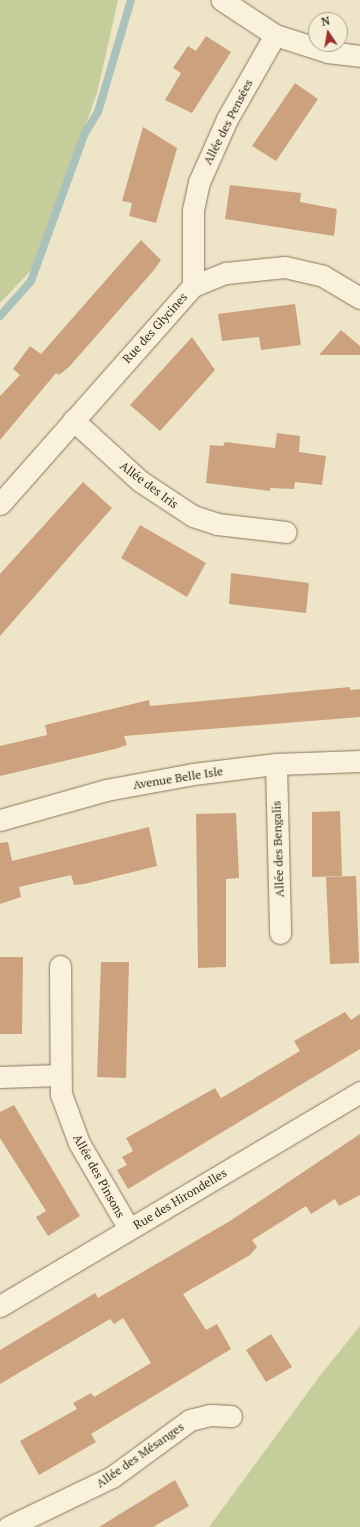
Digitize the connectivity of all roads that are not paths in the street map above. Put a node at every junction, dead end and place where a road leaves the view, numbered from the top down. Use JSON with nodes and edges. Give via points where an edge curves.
{"nodes":[{"id":1,"x":222,"y":0,"type":"edge"},
{"id":2,"x":275,"y":35,"type":"junction"},
{"id":3,"x":360,"y":56,"type":"edge"},
{"id":4,"x":193,"y":286,"type":"junction"},
{"id":5,"x":360,"y":298,"type":"edge"},
{"id":6,"x":73,"y":420,"type":"junction"},
{"id":7,"x":0,"y":504,"type":"edge"},
{"id":8,"x":286,"y":532,"type":"dead end"},
{"id":9,"x":360,"y":761,"type":"edge"},
{"id":10,"x":276,"y":764,"type":"junction"},
{"id":11,"x":0,"y":820,"type":"edge"},
{"id":12,"x":280,"y":933,"type":"dead end"},
{"id":13,"x":60,"y":966,"type":"dead end"},
{"id":14,"x":59,"y":1075,"type":"junction"},
{"id":15,"x":0,"y":1077,"type":"edge"},
{"id":16,"x":360,"y":1092,"type":"edge"},
{"id":17,"x":129,"y":1229,"type":"junction"},
{"id":18,"x":0,"y":1306,"type":"edge"},
{"id":19,"x":231,"y":1416,"type":"dead end"},
{"id":20,"x":8,"y":1527,"type":"edge"}],
"edges":[{"from":1,"to":2,"type":"street"},
{"from":2,"to":3,"type":"street","via":[[328,52]]},
{"from":2,"to":4,"type":"street","name":"Allée des Pensées","via":[[224,125],[199,182],[193,210]]},
{"from":4,"to":5,"type":"street","name":"Rue des Glycines","via":[[226,273],[284,267],[323,276]]},
{"from":4,"to":6,"type":"street","name":"Rue des Glycines"},
{"from":6,"to":7,"type":"street","name":"Rue des Glycines"},
{"from":6,"to":8,"type":"street","name":"Allée des Iris","via":[[140,481],[193,516],[217,524]]},
{"from":9,"to":10,"type":"street","name":"Avenue Belle Isle"},
{"from":10,"to":11,"type":"street","name":"Avenue Belle Isle","via":[[147,782]]},
{"from":10,"to":12,"type":"street","name":"Allée des Bengalis"},
{"from":13,"to":14,"type":"street","name":"Allée des Pinsons"},
{"from":14,"to":15,"type":"street"},
{"from":14,"to":17,"type":"street","name":"Allée des Pinsons","via":[[61,1094],[79,1143]]},
{"from":16,"to":17,"type":"street","name":"Rue des Hirondelles"},
{"from":17,"to":18,"type":"street","name":"Rue des Hirondelles"},
{"from":19,"to":20,"type":"street","name":"Allée des Mésanges","via":[[210,1415],[190,1420],[112,1477]]}]}
